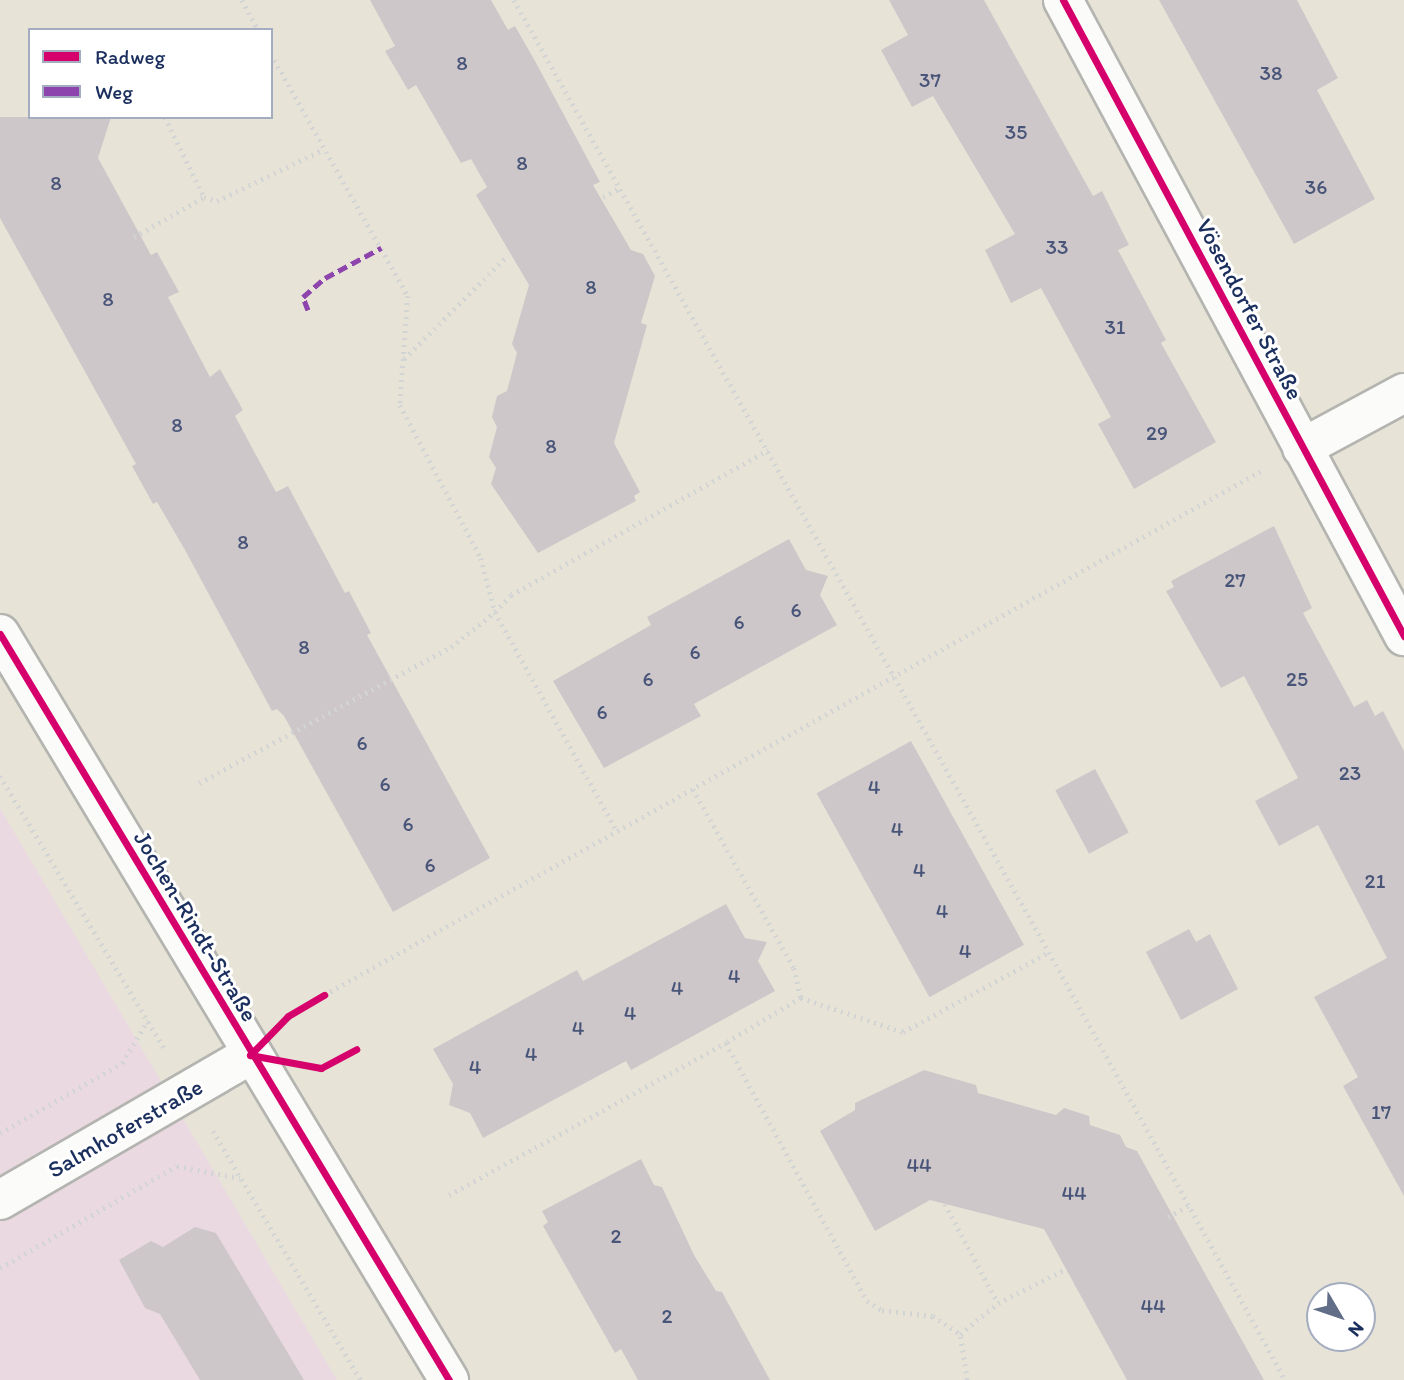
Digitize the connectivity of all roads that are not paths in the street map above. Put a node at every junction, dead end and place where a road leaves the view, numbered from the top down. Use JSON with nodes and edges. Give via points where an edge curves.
{"nodes":[{"id":1,"x":1063,"y":0,"type":"edge"},
{"id":2,"x":1404,"y":393,"type":"edge"},
{"id":3,"x":1302,"y":448,"type":"junction"},
{"id":4,"x":0,"y":634,"type":"edge"},
{"id":5,"x":1404,"y":636,"type":"edge"},
{"id":6,"x":250,"y":1055,"type":"junction"},
{"id":7,"x":0,"y":1200,"type":"edge"},
{"id":8,"x":449,"y":1380,"type":"edge"}],
"edges":[{"from":1,"to":3,"type":"street","name":"Vösendorfer Straße"},
{"from":2,"to":3,"type":"street"},
{"from":3,"to":5,"type":"street","name":"Vösendorfer Straße"},
{"from":4,"to":6,"type":"street","name":"Jochen-Rindt-Straße"},
{"from":6,"to":7,"type":"street","name":"Salmhoferstraße"},
{"from":6,"to":8,"type":"street","name":"Jochen-Rindt-Straße"}]}
